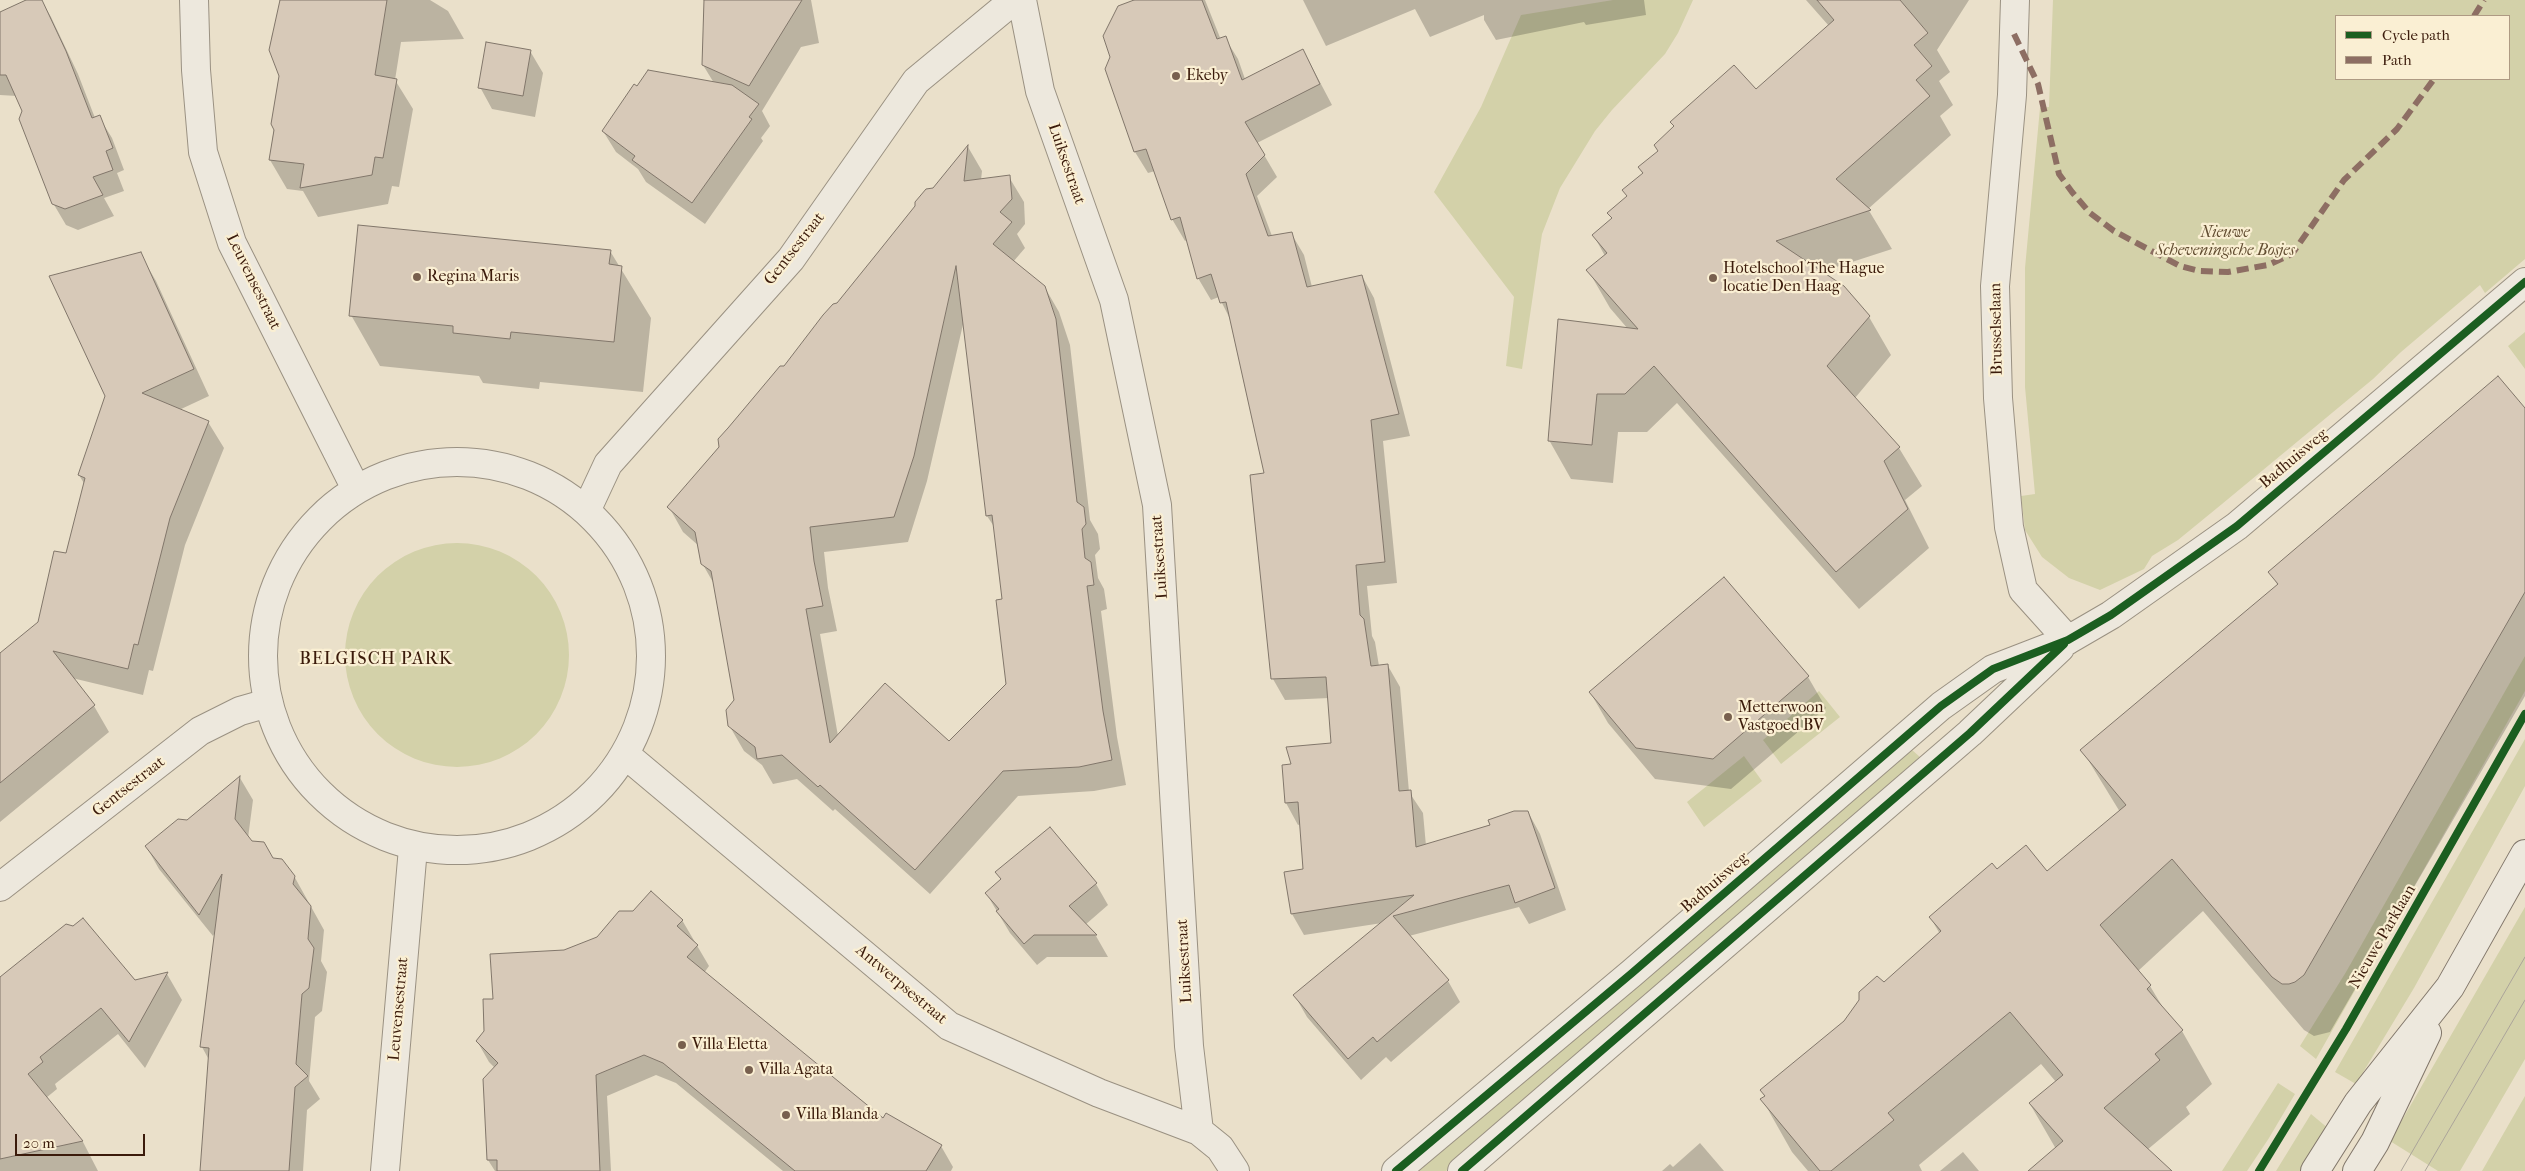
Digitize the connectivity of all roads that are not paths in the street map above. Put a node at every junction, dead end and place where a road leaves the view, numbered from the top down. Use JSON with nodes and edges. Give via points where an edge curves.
{"nodes":[{"id":1,"x":194,"y":0,"type":"edge"},
{"id":2,"x":1014,"y":0,"type":"edge"},
{"id":3,"x":1022,"y":0,"type":"edge"},
{"id":4,"x":2014,"y":0,"type":"edge"},
{"id":5,"x":2525,"y":282,"type":"edge"},
{"id":6,"x":356,"y":489,"type":"junction"},
{"id":7,"x":587,"y":509,"type":"junction"},
{"id":8,"x":2068,"y":640,"type":"junction"},
{"id":9,"x":268,"y":703,"type":"junction"},
{"id":10,"x":627,"y":756,"type":"junction"},
{"id":11,"x":413,"y":848,"type":"junction"},
{"id":12,"x":2525,"y":854,"type":"edge"},
{"id":13,"x":0,"y":887,"type":"edge"},
{"id":14,"x":2450,"y":987,"type":"junction"},
{"id":15,"x":1199,"y":1131,"type":"junction"},
{"id":16,"x":384,"y":1171,"type":"edge"},
{"id":17,"x":1235,"y":1171,"type":"edge"},
{"id":18,"x":1396,"y":1171,"type":"edge"},
{"id":19,"x":1462,"y":1171,"type":"edge"},
{"id":20,"x":2315,"y":1171,"type":"edge"},
{"id":21,"x":2357,"y":1171,"type":"edge"}],
"edges":[{"from":1,"to":6,"type":"street","name":"Leuvensestraat","via":[[203,152],[232,243]]},
{"from":2,"to":7,"type":"street","name":"Gentsestraat","via":[[916,81],[791,259],[608,464]]},
{"from":3,"to":15,"type":"street","name":"Luiksestraat","via":[[1040,90],[1114,300],[1157,505],[1189,1046]]},
{"from":4,"to":8,"type":"street","name":"Brusselselaan","via":[[2012,95],[1995,286],[1998,398],[2009,527],[2023,590]]},
{"from":5,"to":8,"type":"street","name":"Badhuisweg","via":[[2237,526],[2111,616]]},
{"from":6,"to":7,"type":"street","via":[[417,465],[470,461],[539,479]]},
{"from":6,"to":9,"type":"street","via":[[309,528],[278,577],[263,630]]},
{"from":7,"to":10,"type":"street","via":[[624,554],[646,607],[650,691]]},
{"from":8,"to":18,"type":"street","name":"Badhuisweg","via":[[1994,670],[1942,706]]},
{"from":8,"to":19,"type":"street","name":"Badhuisweg","via":[[1970,733]]},
{"from":9,"to":11,"type":"street","via":[[294,765],[354,823]]},
{"from":9,"to":13,"type":"street","name":"Gentsestraat","via":[[240,711],[200,731]]},
{"from":10,"to":11,"type":"street","via":[[589,801],[536,836],[478,852]]},
{"from":10,"to":15,"type":"street","name":"Antwerpsestraat","via":[[950,1026],[1098,1093]]},
{"from":11,"to":16,"type":"street","name":"Leuvensestraat"},
{"from":12,"to":14,"type":"street"},
{"from":14,"to":20,"type":"street","via":[[2358,1103]]},
{"from":14,"to":21,"type":"street","via":[[2375,1142]]},
{"from":15,"to":17,"type":"street","name":"Antwerpsestraat","via":[[1220,1148]]}]}
